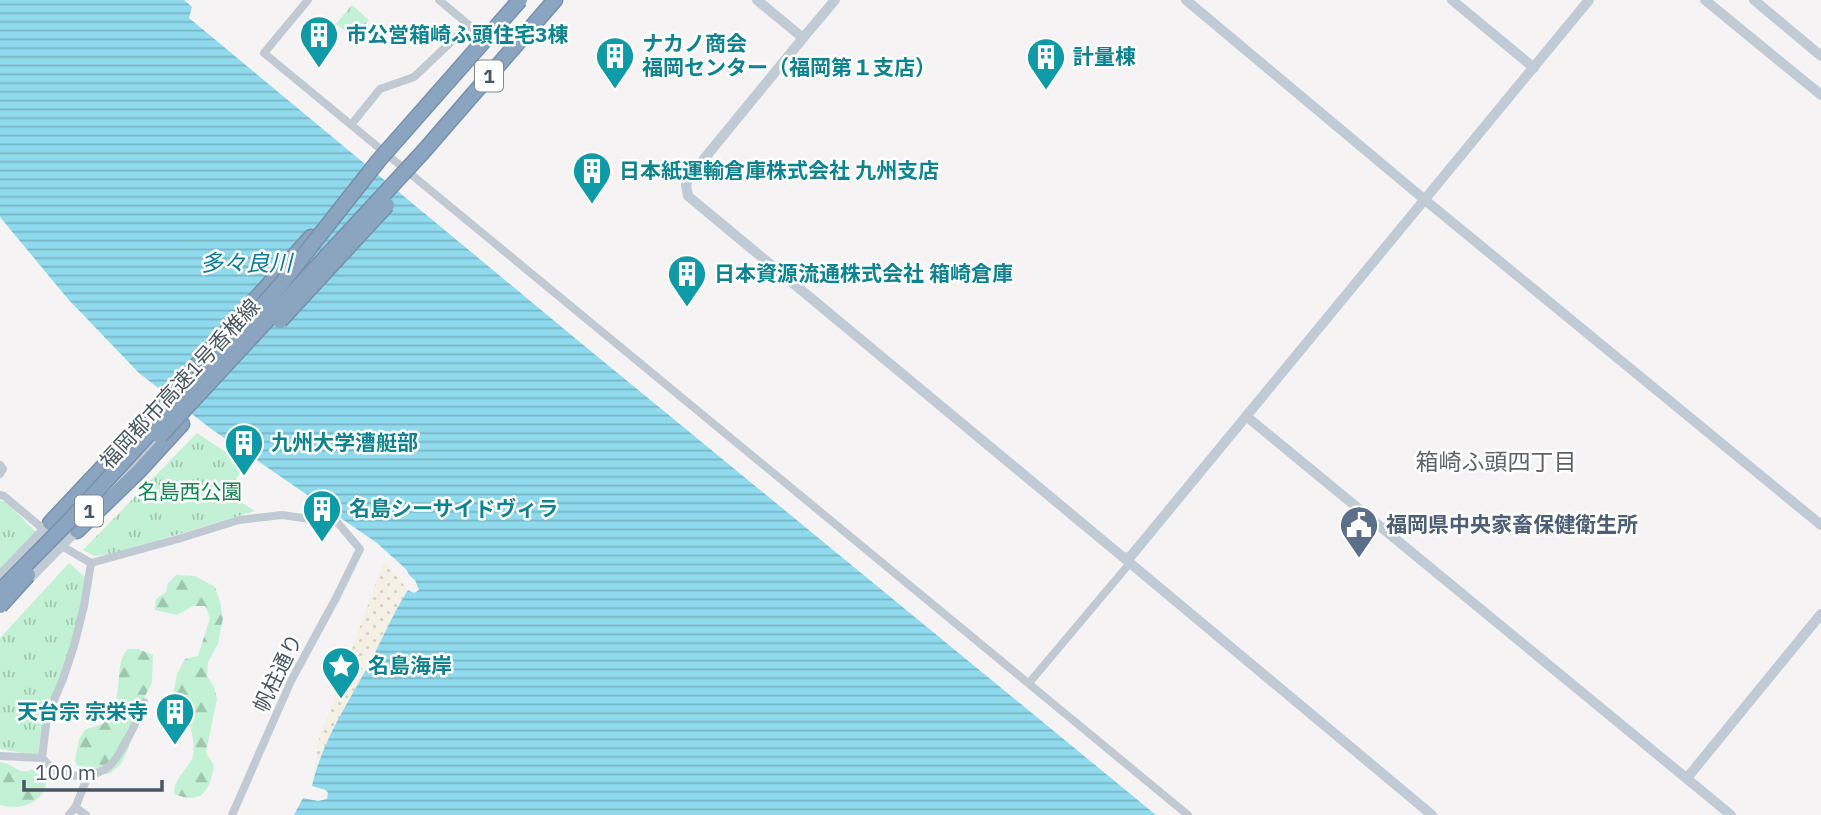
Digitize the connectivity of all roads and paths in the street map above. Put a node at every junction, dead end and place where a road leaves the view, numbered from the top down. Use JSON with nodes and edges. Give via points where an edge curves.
{"nodes":[{"id":1,"x":308,"y":0,"type":"edge"},
{"id":2,"x":439,"y":0,"type":"edge"},
{"id":3,"x":520,"y":0,"type":"edge"},
{"id":4,"x":526,"y":0,"type":"edge"},
{"id":5,"x":546,"y":0,"type":"edge"},
{"id":6,"x":555,"y":0,"type":"edge"},
{"id":7,"x":757,"y":0,"type":"edge"},
{"id":8,"x":835,"y":0,"type":"edge"},
{"id":9,"x":1186,"y":0,"type":"edge"},
{"id":10,"x":1451,"y":0,"type":"edge"},
{"id":11,"x":1588,"y":0,"type":"edge"},
{"id":12,"x":1705,"y":0,"type":"edge"},
{"id":13,"x":1754,"y":0,"type":"edge"},
{"id":14,"x":469,"y":25,"type":"junction"},
{"id":15,"x":803,"y":38,"type":"junction"},
{"id":16,"x":489,"y":42,"type":"junction"},
{"id":17,"x":1821,"y":56,"type":"edge"},
{"id":18,"x":1534,"y":68,"type":"junction"},
{"id":19,"x":1821,"y":95,"type":"edge"},
{"id":20,"x":351,"y":125,"type":"junction"},
{"id":21,"x":396,"y":147,"type":"dead end"},
{"id":22,"x":423,"y":152,"type":"junction"},
{"id":23,"x":408,"y":158,"type":"dead end"},
{"id":24,"x":379,"y":160,"type":"junction"},
{"id":25,"x":1425,"y":200,"type":"junction"},
{"id":26,"x":171,"y":414,"type":"junction"},
{"id":27,"x":1247,"y":416,"type":"junction"},
{"id":28,"x":0,"y":466,"type":"edge"},
{"id":29,"x":0,"y":474,"type":"edge"},
{"id":30,"x":0,"y":495,"type":"edge"},
{"id":31,"x":1821,"y":525,"type":"edge"},
{"id":32,"x":47,"y":526,"type":"junction"},
{"id":33,"x":77,"y":531,"type":"joint"},
{"id":34,"x":61,"y":546,"type":"junction"},
{"id":35,"x":1127,"y":560,"type":"junction"},
{"id":36,"x":91,"y":563,"type":"junction"},
{"id":37,"x":0,"y":576,"type":"edge"},
{"id":38,"x":0,"y":591,"type":"edge"},
{"id":39,"x":0,"y":607,"type":"edge"},
{"id":40,"x":1821,"y":614,"type":"edge"},
{"id":41,"x":1029,"y":683,"type":"junction"},
{"id":42,"x":144,"y":702,"type":"dead end"},
{"id":43,"x":0,"y":756,"type":"edge"},
{"id":44,"x":42,"y":758,"type":"junction"},
{"id":45,"x":87,"y":778,"type":"junction"},
{"id":46,"x":1687,"y":778,"type":"junction"},
{"id":47,"x":72,"y":811,"type":"edge"},
{"id":48,"x":86,"y":815,"type":"edge"},
{"id":49,"x":232,"y":815,"type":"edge"},
{"id":50,"x":1188,"y":815,"type":"edge"},
{"id":51,"x":1432,"y":815,"type":"edge"},
{"id":52,"x":1731,"y":815,"type":"edge"}],
"edges":[{"from":1,"to":20,"type":"street","via":[[264,53]]},
{"from":2,"to":14,"type":"street"},
{"from":3,"to":24,"type":"highway","name":"福岡都市高速1号香椎線","number":"1","bridge":true},
{"from":4,"to":16,"type":"street"},
{"from":5,"to":23,"type":"street"},
{"from":6,"to":22,"type":"highway","name":"福岡都市高速1号香椎線","number":"1"},
{"from":7,"to":15,"type":"street"},
{"from":8,"to":15,"type":"street"},
{"from":9,"to":25,"type":"street"},
{"from":10,"to":18,"type":"street"},
{"from":11,"to":18,"type":"street"},
{"from":12,"to":19,"type":"street"},
{"from":13,"to":17,"type":"street"},
{"from":14,"to":16,"type":"street"},
{"from":14,"to":20,"type":"street","via":[[414,77],[380,89]]},
{"from":15,"to":35,"type":"street","via":[[690,176],[688,196]]},
{"from":16,"to":21,"type":"street"},
{"from":18,"to":25,"type":"street"},
{"from":20,"to":41,"type":"street"},
{"from":22,"to":26,"type":"highway","bridge":true,"via":[[392,198],[318,281]]},
{"from":22,"to":39,"type":"highway","name":"福岡都市高速1号香椎線","number":"1","bridge":true},
{"from":24,"to":26,"type":"highway","bridge":true},
{"from":24,"to":38,"type":"highway","name":"福岡都市高速1号香椎線","number":"1","bridge":true,"via":[[282,283],[170,411]]},
{"from":25,"to":27,"type":"street"},
{"from":25,"to":31,"type":"street"},
{"from":26,"to":32,"type":"highway"},
{"from":26,"to":33,"type":"highway","via":[[139,471]]},
{"from":27,"to":35,"type":"street"},
{"from":27,"to":46,"type":"street"},
{"from":28,"to":29,"type":"street"},
{"from":30,"to":32,"type":"street"},
{"from":32,"to":34,"type":"street"},
{"from":32,"to":37,"type":"street"},
{"from":33,"to":34,"type":"street"},
{"from":34,"to":36,"type":"street"},
{"from":34,"to":39,"type":"street"},
{"from":35,"to":41,"type":"street"},
{"from":35,"to":51,"type":"street"},
{"from":36,"to":44,"type":"street","via":[[74,646],[47,717]]},
{"from":36,"to":49,"type":"street","name":"帆柱通り","via":[[179,543],[239,520],[282,515],[338,523],[360,549],[291,681]]},
{"from":40,"to":46,"type":"street"},
{"from":41,"to":50,"type":"street"},
{"from":42,"to":45,"type":"street","via":[[110,766]]},
{"from":43,"to":44,"type":"street"},
{"from":44,"to":45,"type":"street","via":[[56,772]]},
{"from":45,"to":47,"type":"street"},
{"from":46,"to":52,"type":"street"},
{"from":47,"to":48,"type":"street"}]}
